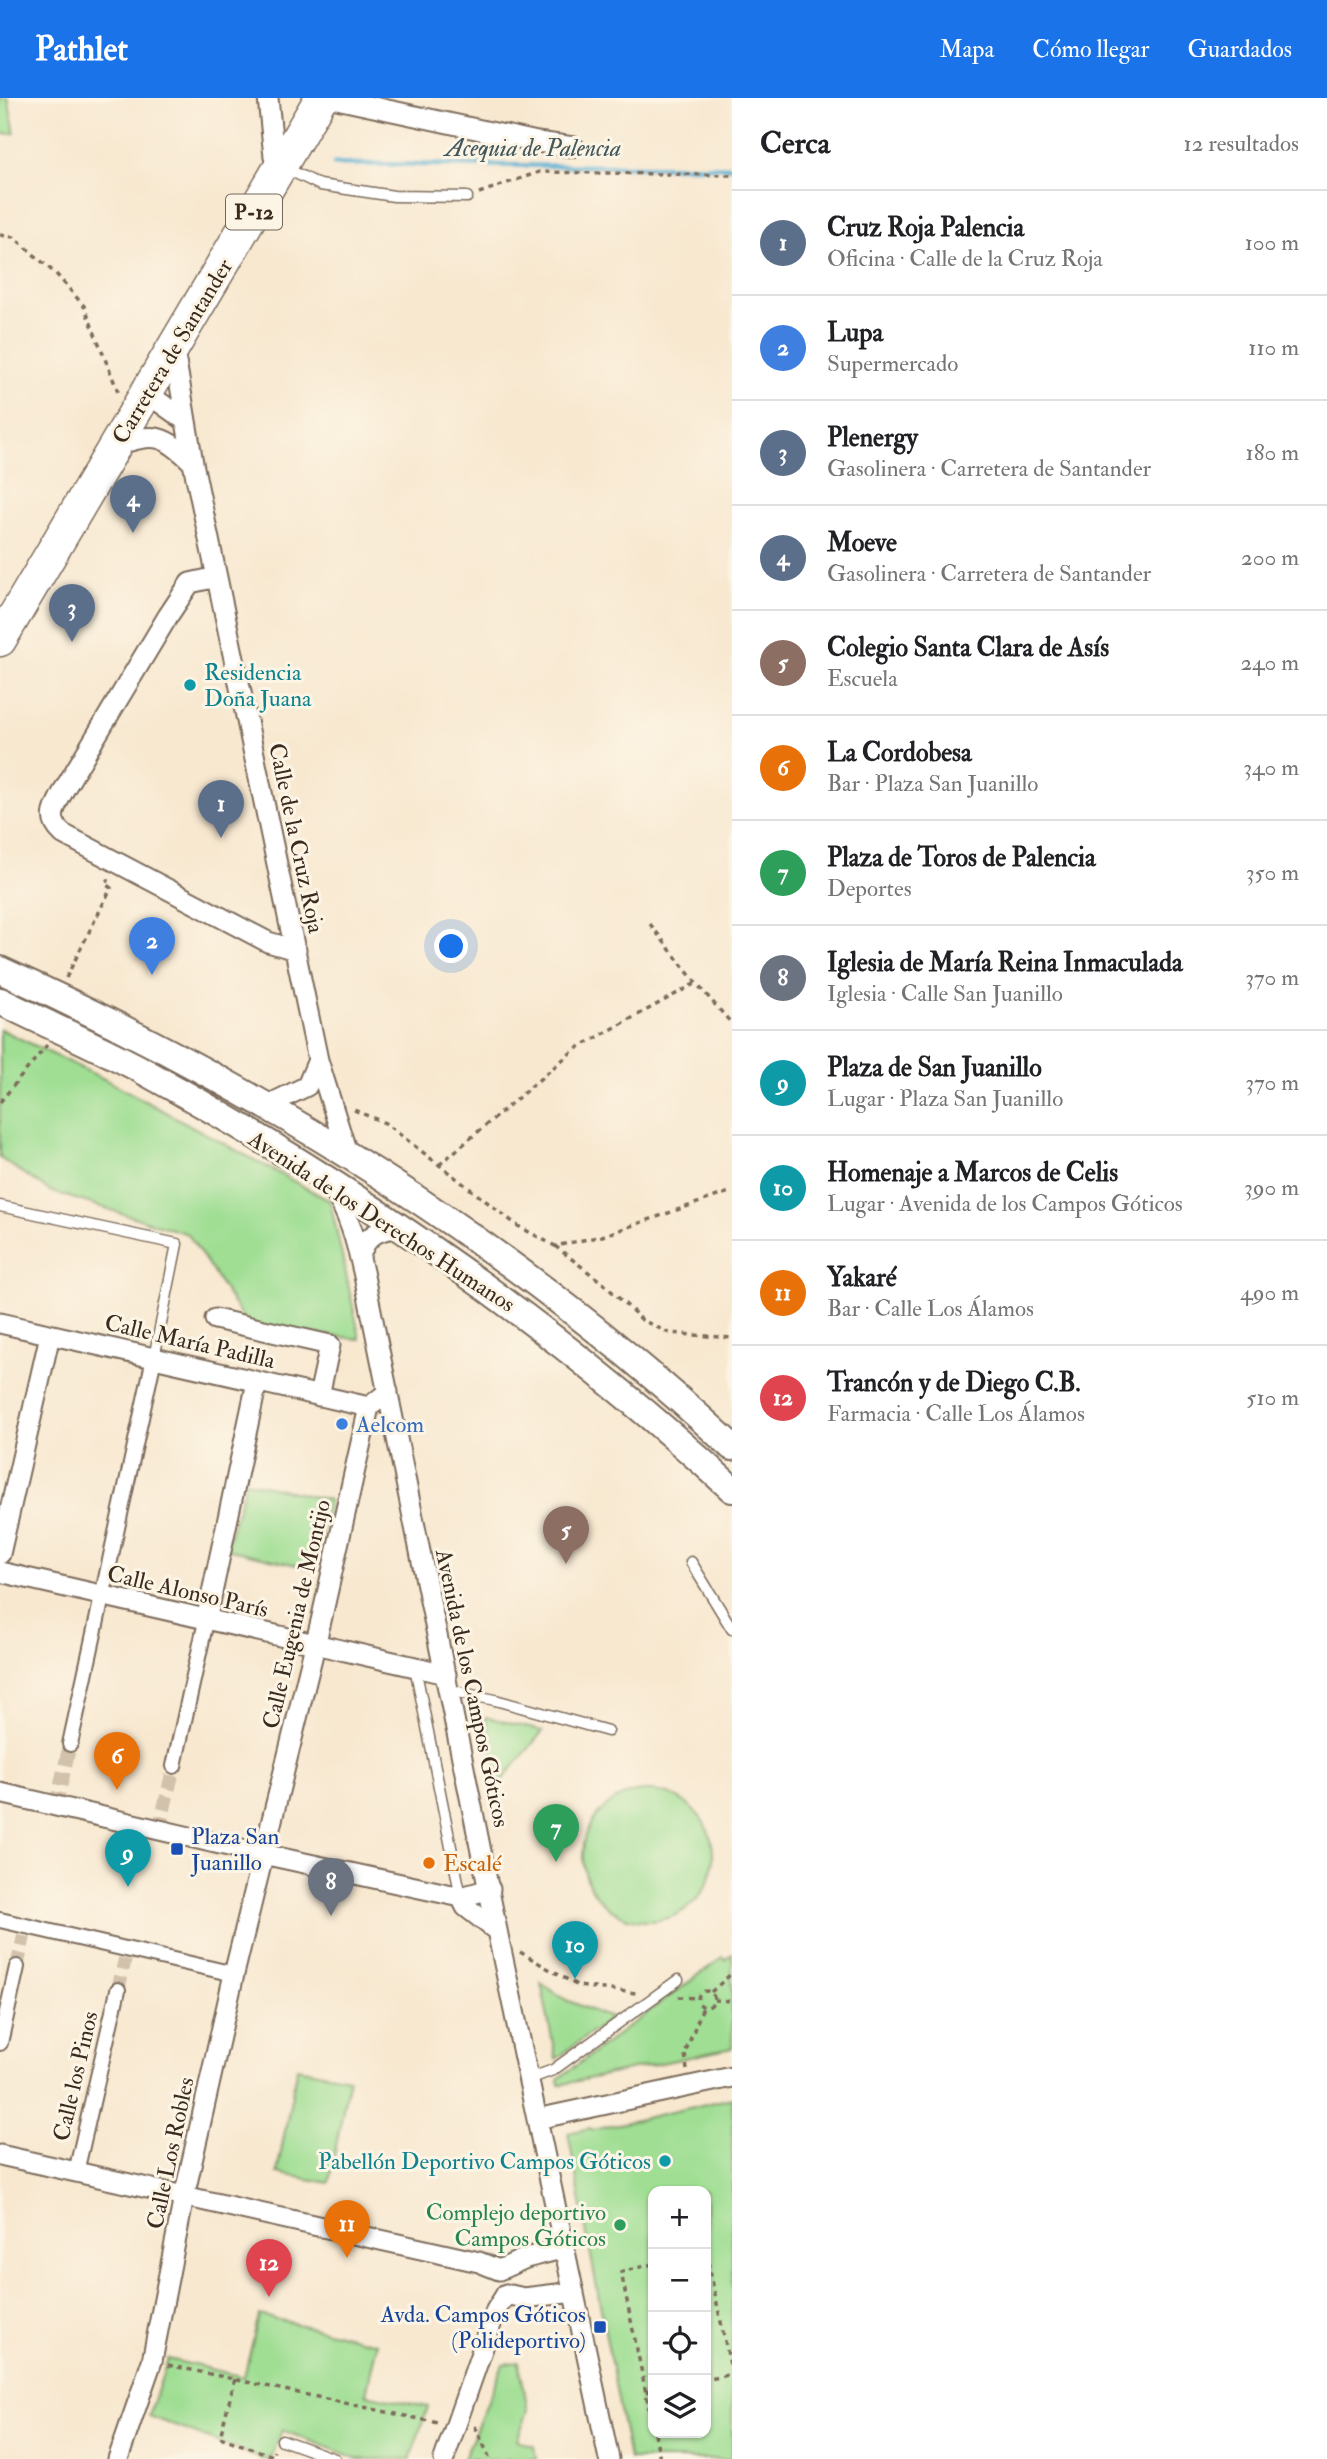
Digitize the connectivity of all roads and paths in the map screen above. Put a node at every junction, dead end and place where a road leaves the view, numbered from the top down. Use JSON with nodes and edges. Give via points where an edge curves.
{"nodes":[{"id":1,"x":268,"y":98,"type":"edge"},
{"id":2,"x":303,"y":98,"type":"edge"},
{"id":3,"x":321,"y":98,"type":"edge"},
{"id":4,"x":330,"y":98,"type":"edge"},
{"id":5,"x":574,"y":147,"type":"dead end"},
{"id":6,"x":280,"y":160,"type":"junction"},
{"id":7,"x":732,"y":174,"type":"edge"},
{"id":8,"x":467,"y":197,"type":"joint"},
{"id":9,"x":0,"y":235,"type":"edge"},
{"id":10,"x":174,"y":349,"type":"junction"},
{"id":11,"x":186,"y":421,"type":"junction"},
{"id":12,"x":130,"y":423,"type":"junction"},
{"id":13,"x":193,"y":463,"type":"junction"},
{"id":14,"x":217,"y":577,"type":"junction"},
{"id":15,"x":0,"y":640,"type":"edge"},
{"id":16,"x":119,"y":864,"type":"junction"},
{"id":17,"x":650,"y":923,"type":"dead end"},
{"id":18,"x":296,"y":950,"type":"junction"},
{"id":19,"x":0,"y":970,"type":"edge"},
{"id":20,"x":696,"y":983,"type":"junction"},
{"id":21,"x":57,"y":996,"type":"junction"},
{"id":22,"x":0,"y":1001,"type":"edge"},
{"id":23,"x":732,"y":1024,"type":"edge"},
{"id":24,"x":59,"y":1030,"type":"junction"},
{"id":25,"x":318,"y":1060,"type":"junction"},
{"id":26,"x":332,"y":1101,"type":"junction"},
{"id":27,"x":0,"y":1102,"type":"edge"},
{"id":28,"x":266,"y":1106,"type":"junction"},
{"id":29,"x":347,"y":1153,"type":"junction"},
{"id":30,"x":439,"y":1165,"type":"junction"},
{"id":31,"x":325,"y":1179,"type":"junction"},
{"id":32,"x":732,"y":1191,"type":"edge"},
{"id":33,"x":0,"y":1206,"type":"edge"},
{"id":34,"x":400,"y":1228,"type":"junction"},
{"id":35,"x":555,"y":1246,"type":"junction"},
{"id":36,"x":360,"y":1256,"type":"junction"},
{"id":37,"x":215,"y":1319,"type":"dead end"},
{"id":38,"x":0,"y":1323,"type":"edge"},
{"id":39,"x":50,"y":1335,"type":"junction"},
{"id":40,"x":732,"y":1338,"type":"edge"},
{"id":41,"x":154,"y":1358,"type":"junction"},
{"id":42,"x":257,"y":1382,"type":"junction"},
{"id":43,"x":388,"y":1392,"type":"junction"},
{"id":44,"x":319,"y":1396,"type":"junction"},
{"id":45,"x":369,"y":1407,"type":"junction"},
{"id":46,"x":732,"y":1447,"type":"edge"},
{"id":47,"x":732,"y":1489,"type":"edge"},
{"id":48,"x":0,"y":1554,"type":"edge"},
{"id":49,"x":691,"y":1562,"type":"dead end"},
{"id":50,"x":0,"y":1572,"type":"edge"},
{"id":51,"x":103,"y":1596,"type":"junction"},
{"id":52,"x":206,"y":1621,"type":"junction"},
{"id":53,"x":732,"y":1629,"type":"edge"},
{"id":54,"x":315,"y":1645,"type":"junction"},
{"id":55,"x":415,"y":1667,"type":"junction"},
{"id":56,"x":448,"y":1682,"type":"junction"},
{"id":57,"x":608,"y":1731,"type":"dead end"},
{"id":58,"x":70,"y":1744,"type":"tunnel mouth"},
{"id":59,"x":174,"y":1766,"type":"tunnel mouth"},
{"id":60,"x":0,"y":1793,"type":"edge"},
{"id":61,"x":263,"y":1854,"type":"junction"},
{"id":62,"x":490,"y":1889,"type":"junction"},
{"id":63,"x":461,"y":1897,"type":"junction"},
{"id":64,"x":0,"y":1920,"type":"edge"},
{"id":65,"x":498,"y":1935,"type":"junction"},
{"id":66,"x":17,"y":1967,"type":"tunnel mouth"},
{"id":67,"x":732,"y":1973,"type":"edge"},
{"id":68,"x":234,"y":1974,"type":"junction"},
{"id":69,"x":678,"y":1980,"type":"dead end"},
{"id":70,"x":118,"y":1990,"type":"tunnel mouth"},
{"id":71,"x":711,"y":1992,"type":"junction"},
{"id":72,"x":656,"y":1996,"type":"junction"},
{"id":73,"x":697,"y":1998,"type":"junction"},
{"id":74,"x":715,"y":2000,"type":"junction"},
{"id":75,"x":732,"y":2001,"type":"edge"},
{"id":76,"x":703,"y":2007,"type":"junction"},
{"id":77,"x":0,"y":2043,"type":"edge"},
{"id":78,"x":732,"y":2077,"type":"edge"},
{"id":79,"x":530,"y":2079,"type":"junction"},
{"id":80,"x":688,"y":2086,"type":"junction"},
{"id":81,"x":537,"y":2119,"type":"junction"},
{"id":82,"x":0,"y":2155,"type":"edge"},
{"id":83,"x":76,"y":2172,"type":"junction"},
{"id":84,"x":184,"y":2197,"type":"junction"},
{"id":85,"x":565,"y":2249,"type":"junction"},
{"id":86,"x":648,"y":2265,"type":"edge"},
{"id":87,"x":499,"y":2270,"type":"junction"},
{"id":88,"x":711,"y":2275,"type":"edge"},
{"id":89,"x":574,"y":2292,"type":"junction"},
{"id":90,"x":506,"y":2294,"type":"junction"},
{"id":91,"x":545,"y":2297,"type":"junction"},
{"id":92,"x":579,"y":2319,"type":"junction"},
{"id":93,"x":152,"y":2361,"type":"junction"},
{"id":94,"x":235,"y":2379,"type":"junction"},
{"id":95,"x":711,"y":2379,"type":"edge"},
{"id":96,"x":646,"y":2392,"type":"joint"},
{"id":97,"x":464,"y":2402,"type":"junction"},
{"id":98,"x":648,"y":2402,"type":"edge"},
{"id":99,"x":455,"y":2426,"type":"junction"},
{"id":100,"x":655,"y":2438,"type":"edge"},
{"id":101,"x":282,"y":2440,"type":"joint"},
{"id":102,"x":118,"y":2459,"type":"edge"},
{"id":103,"x":335,"y":2459,"type":"edge"},
{"id":104,"x":444,"y":2459,"type":"edge"},
{"id":105,"x":490,"y":2459,"type":"edge"},
{"id":106,"x":609,"y":2459,"type":"edge"},
{"id":107,"x":660,"y":2459,"type":"edge"}],
"edges":[{"from":1,"to":6,"type":"street"},
{"from":2,"to":6,"type":"highway"},
{"from":3,"to":6,"type":"highway"},
{"from":4,"to":5,"type":"street"},
{"from":4,"to":6,"type":"highway"},
{"from":6,"to":8,"type":"lane","via":[[320,185],[394,196]]},
{"from":6,"to":10,"type":"highway","name":"Carretera de Santander"},
{"from":7,"to":8,"type":"path","via":[[539,172]]},
{"from":9,"to":12,"type":"path","via":[[14,237],[84,306]]},
{"from":10,"to":11,"type":"street","name":"Calle de la Cruz Roja"},
{"from":10,"to":12,"type":"highway","name":"Carretera de Santander"},
{"from":11,"to":12,"type":"street","via":[[155,400]]},
{"from":11,"to":13,"type":"street","name":"Calle de la Cruz Roja"},
{"from":12,"to":13,"type":"street","via":[[131,440],[162,437]]},
{"from":12,"to":15,"type":"highway","name":"Carretera de Santander"},
{"from":13,"to":14,"type":"street","name":"Calle de la Cruz Roja"},
{"from":14,"to":16,"type":"street","via":[[190,583],[65,788],[52,817],[63,834]]},
{"from":14,"to":18,"type":"street","name":"Calle de la Cruz Roja"},
{"from":16,"to":18,"type":"street","via":[[268,942]]},
{"from":16,"to":21,"type":"path","via":[[105,884],[111,888]]},
{"from":17,"to":20,"type":"path"},
{"from":18,"to":25,"type":"street","name":"Calle de la Cruz Roja"},
{"from":19,"to":21,"type":"main road","name":"Avenida de los Derechos Humanos"},
{"from":20,"to":23,"type":"path"},
{"from":20,"to":30,"type":"path","via":[[575,1050]]},
{"from":21,"to":28,"type":"main road","name":"Avenida de los Derechos Humanos"},
{"from":22,"to":24,"type":"main road","name":"Avenida de los Derechos Humanos"},
{"from":24,"to":27,"type":"path"},
{"from":24,"to":31,"type":"main road","name":"Avenida de los Derechos Humanos","via":[[135,1067]]},
{"from":25,"to":26,"type":"street","name":"Calle de la Cruz Roja"},
{"from":25,"to":28,"type":"street","via":[[307,1086]]},
{"from":26,"to":29,"type":"street","name":"Calle de la Cruz Roja"},
{"from":26,"to":30,"type":"path","via":[[385,1123]]},
{"from":28,"to":29,"type":"main road","name":"Avenida de los Derechos Humanos"},
{"from":29,"to":46,"type":"main road","name":"Avenida de los Derechos Humanos","via":[[551,1295]]},
{"from":30,"to":35,"type":"path","via":[[518,1226]]},
{"from":31,"to":34,"type":"main road","name":"Avenida de los Derechos Humanos"},
{"from":31,"to":36,"type":"street","name":"Avenida de los Campos Góticos","via":[[341,1200]]},
{"from":32,"to":35,"type":"path","via":[[602,1236]]},
{"from":33,"to":41,"type":"lane","via":[[177,1244]]},
{"from":34,"to":36,"type":"street","via":[[384,1229],[367,1239]]},
{"from":34,"to":47,"type":"main road","name":"Avenida de los Derechos Humanos","via":[[526,1316]]},
{"from":35,"to":40,"type":"path","via":[[642,1320],[669,1333]]},
{"from":36,"to":43,"type":"street","name":"Avenida de los Campos Góticos"},
{"from":37,"to":44,"type":"street","via":[[330,1345]]},
{"from":38,"to":39,"type":"street","name":"Calle María Padilla"},
{"from":39,"to":41,"type":"street","name":"Calle María Padilla"},
{"from":39,"to":48,"type":"street"},
{"from":41,"to":42,"type":"street","name":"Calle María Padilla"},
{"from":41,"to":51,"type":"street"},
{"from":42,"to":44,"type":"street","name":"Calle María Padilla"},
{"from":42,"to":52,"type":"street"},
{"from":43,"to":45,"type":"street"},
{"from":43,"to":56,"type":"street","name":"Avenida de los Campos Góticos"},
{"from":44,"to":45,"type":"street","name":"Calle María Padilla"},
{"from":45,"to":54,"type":"street","name":"Calle Eugenia de Montijo"},
{"from":49,"to":53,"type":"lane"},
{"from":50,"to":51,"type":"street","name":"Calle Alonso París"},
{"from":51,"to":52,"type":"street","name":"Calle Alonso París"},
{"from":51,"to":58,"type":"street"},
{"from":52,"to":54,"type":"street","name":"Calle Alonso París"},
{"from":52,"to":59,"type":"street"},
{"from":54,"to":55,"type":"street","name":"Calle Alonso París"},
{"from":54,"to":61,"type":"street","name":"Calle Eugenia de Montijo"},
{"from":55,"to":56,"type":"street","name":"Calle Alonso París"},
{"from":55,"to":63,"type":"lane"},
{"from":56,"to":57,"type":"lane"},
{"from":56,"to":62,"type":"street","name":"Avenida de los Campos Góticos"},
{"from":60,"to":61,"type":"street"},
{"from":61,"to":63,"type":"street"},
{"from":61,"to":68,"type":"street","name":"Calle Los Robles"},
{"from":62,"to":63,"type":"street"},
{"from":62,"to":65,"type":"street","name":"Avenida de los Campos Góticos"},
{"from":63,"to":65,"type":"street"},
{"from":64,"to":68,"type":"street","via":[[25,1931]]},
{"from":65,"to":72,"type":"path","via":[[578,1986]]},
{"from":65,"to":79,"type":"street","name":"Avenida de los Campos Góticos"},
{"from":66,"to":77,"type":"street"},
{"from":67,"to":71,"type":"path"},
{"from":68,"to":84,"type":"street","name":"Calle Los Robles"},
{"from":69,"to":72,"type":"lane"},
{"from":70,"to":83,"type":"street","name":"Calle los Pinos"},
{"from":71,"to":73,"type":"path","via":[[703,1991]]},
{"from":71,"to":74,"type":"path"},
{"from":72,"to":73,"type":"path"},
{"from":72,"to":79,"type":"lane","via":[[552,2070]]},
{"from":73,"to":76,"type":"path"},
{"from":74,"to":75,"type":"path"},
{"from":74,"to":76,"type":"path"},
{"from":76,"to":80,"type":"path","via":[[685,2053]]},
{"from":78,"to":80,"type":"street"},
{"from":79,"to":81,"type":"street","name":"Avenida de los Campos Góticos"},
{"from":80,"to":81,"type":"street"},
{"from":81,"to":85,"type":"street","name":"Avenida de los Campos Góticos"},
{"from":82,"to":83,"type":"street"},
{"from":83,"to":84,"type":"street"},
{"from":84,"to":87,"type":"street"},
{"from":84,"to":93,"type":"street","name":"Calle Los Robles"},
{"from":85,"to":87,"type":"street"},
{"from":85,"to":89,"type":"street","name":"Avenida de los Campos Góticos"},
{"from":86,"to":96,"type":"path","via":[[621,2272]]},
{"from":87,"to":90,"type":"street"},
{"from":88,"to":95,"type":"path","via":[[732,2374]]},
{"from":89,"to":91,"type":"street"},
{"from":89,"to":92,"type":"street","name":"Avenida de los Campos Góticos"},
{"from":90,"to":91,"type":"street"},
{"from":90,"to":97,"type":"street","via":[[496,2310]]},
{"from":91,"to":92,"type":"street"},
{"from":92,"to":106,"type":"street","name":"Avenida de los Campos Góticos"},
{"from":93,"to":94,"type":"path"},
{"from":93,"to":102,"type":"street","name":"Calle Los Robles"},
{"from":94,"to":99,"type":"path"},
{"from":94,"to":101,"type":"path","via":[[220,2437],[273,2456],[278,2438]]},
{"from":96,"to":98,"type":"path"},
{"from":97,"to":99,"type":"street"},
{"from":97,"to":105,"type":"path"},
{"from":99,"to":104,"type":"street"},
{"from":100,"to":107,"type":"path"},
{"from":101,"to":103,"type":"lane"}]}
